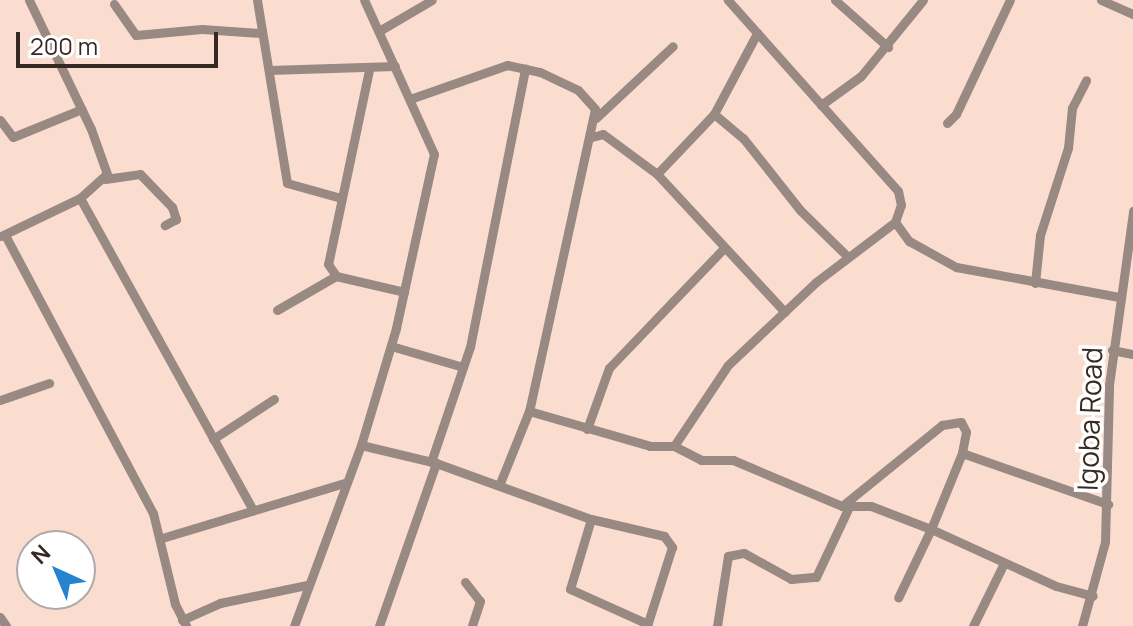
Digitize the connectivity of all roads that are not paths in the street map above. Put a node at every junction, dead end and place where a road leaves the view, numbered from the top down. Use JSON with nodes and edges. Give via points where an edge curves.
{"nodes":[{"id":1,"x":29,"y":0,"type":"edge"},
{"id":2,"x":257,"y":0,"type":"edge"},
{"id":3,"x":364,"y":0,"type":"edge"},
{"id":4,"x":432,"y":0,"type":"edge"},
{"id":5,"x":728,"y":0,"type":"edge"},
{"id":6,"x":835,"y":0,"type":"edge"},
{"id":7,"x":923,"y":0,"type":"edge"},
{"id":8,"x":1010,"y":0,"type":"edge"},
{"id":9,"x":1101,"y":0,"type":"edge"},
{"id":10,"x":114,"y":4,"type":"dead end"},
{"id":11,"x":1133,"y":14,"type":"edge"},
{"id":12,"x":379,"y":31,"type":"junction"},
{"id":13,"x":261,"y":33,"type":"junction"},
{"id":14,"x":757,"y":33,"type":"junction"},
{"id":15,"x":673,"y":46,"type":"dead end"},
{"id":16,"x":888,"y":47,"type":"junction"},
{"id":17,"x":395,"y":66,"type":"junction"},
{"id":18,"x":525,"y":68,"type":"junction"},
{"id":19,"x":269,"y":70,"type":"junction"},
{"id":20,"x":369,"y":70,"type":"junction"},
{"id":21,"x":1086,"y":80,"type":"dead end"},
{"id":22,"x":410,"y":99,"type":"junction"},
{"id":23,"x":821,"y":105,"type":"junction"},
{"id":24,"x":82,"y":109,"type":"junction"},
{"id":25,"x":714,"y":114,"type":"junction"},
{"id":26,"x":596,"y":118,"type":"junction"},
{"id":27,"x":0,"y":120,"type":"edge"},
{"id":28,"x":947,"y":123,"type":"dead end"},
{"id":29,"x":592,"y":137,"type":"junction"},
{"id":30,"x":657,"y":174,"type":"junction"},
{"id":31,"x":105,"y":179,"type":"junction"},
{"id":32,"x":80,"y":198,"type":"junction"},
{"id":33,"x":341,"y":198,"type":"junction"},
{"id":34,"x":1133,"y":211,"type":"edge"},
{"id":35,"x":895,"y":222,"type":"junction"},
{"id":36,"x":165,"y":225,"type":"dead end"},
{"id":37,"x":2,"y":236,"type":"edge"},
{"id":38,"x":722,"y":250,"type":"junction"},
{"id":39,"x":848,"y":257,"type":"junction"},
{"id":40,"x":1128,"y":264,"type":"edge"},
{"id":41,"x":336,"y":276,"type":"junction"},
{"id":42,"x":1035,"y":283,"type":"junction"},
{"id":43,"x":404,"y":292,"type":"junction"},
{"id":44,"x":1119,"y":297,"type":"junction"},
{"id":45,"x":277,"y":310,"type":"dead end"},
{"id":46,"x":785,"y":312,"type":"junction"},
{"id":47,"x":391,"y":346,"type":"junction"},
{"id":48,"x":1112,"y":350,"type":"junction"},
{"id":49,"x":1133,"y":354,"type":"edge"},
{"id":50,"x":463,"y":367,"type":"junction"},
{"id":51,"x":49,"y":383,"type":"dead end"},
{"id":52,"x":274,"y":399,"type":"dead end"},
{"id":53,"x":0,"y":400,"type":"edge"},
{"id":54,"x":529,"y":411,"type":"junction"},
{"id":55,"x":587,"y":429,"type":"junction"},
{"id":56,"x":213,"y":439,"type":"junction"},
{"id":57,"x":361,"y":445,"type":"junction"},
{"id":58,"x":674,"y":446,"type":"junction"},
{"id":59,"x":962,"y":453,"type":"junction"},
{"id":60,"x":434,"y":463,"type":"junction"},
{"id":61,"x":347,"y":482,"type":"junction"},
{"id":62,"x":500,"y":483,"type":"junction"},
{"id":63,"x":1108,"y":504,"type":"junction"},
{"id":64,"x":845,"y":506,"type":"junction"},
{"id":65,"x":253,"y":510,"type":"junction"},
{"id":66,"x":591,"y":519,"type":"junction"},
{"id":67,"x":931,"y":529,"type":"junction"},
{"id":68,"x":162,"y":538,"type":"junction"},
{"id":69,"x":1004,"y":563,"type":"junction"},
{"id":70,"x":465,"y":582,"type":"dead end"},
{"id":71,"x":307,"y":585,"type":"junction"},
{"id":72,"x":1093,"y":596,"type":"junction"},
{"id":73,"x":898,"y":598,"type":"dead end"},
{"id":74,"x":0,"y":617,"type":"edge"},
{"id":75,"x":184,"y":623,"type":"edge"},
{"id":76,"x":647,"y":625,"type":"edge"},
{"id":77,"x":6,"y":626,"type":"edge"},
{"id":78,"x":294,"y":626,"type":"edge"},
{"id":79,"x":379,"y":626,"type":"edge"},
{"id":80,"x":472,"y":626,"type":"edge"},
{"id":81,"x":717,"y":626,"type":"edge"},
{"id":82,"x":973,"y":626,"type":"edge"},
{"id":83,"x":1082,"y":626,"type":"edge"}],
"edges":[{"from":1,"to":24,"type":"street"},
{"from":2,"to":13,"type":"street"},
{"from":3,"to":12,"type":"street"},
{"from":4,"to":12,"type":"street"},
{"from":5,"to":14,"type":"street"},
{"from":6,"to":16,"type":"street"},
{"from":7,"to":16,"type":"street"},
{"from":8,"to":28,"type":"street"},
{"from":9,"to":11,"type":"street"},
{"from":10,"to":13,"type":"street","via":[[136,35],[202,29]]},
{"from":12,"to":17,"type":"street"},
{"from":13,"to":19,"type":"street"},
{"from":14,"to":23,"type":"street"},
{"from":14,"to":25,"type":"street"},
{"from":15,"to":26,"type":"street","via":[[618,103]]},
{"from":16,"to":23,"type":"street","via":[[861,76]]},
{"from":17,"to":20,"type":"street"},
{"from":17,"to":22,"type":"street"},
{"from":18,"to":22,"type":"street","via":[[486,69]]},
{"from":18,"to":26,"type":"street","via":[[578,90],[592,103]]},
{"from":18,"to":50,"type":"street","via":[[496,233]]},
{"from":19,"to":20,"type":"street"},
{"from":19,"to":33,"type":"street","via":[[287,183]]},
{"from":20,"to":33,"type":"street"},
{"from":21,"to":42,"type":"street","via":[[1072,108],[1068,148],[1040,235]]},
{"from":22,"to":43,"type":"street","via":[[434,154]]},
{"from":23,"to":35,"type":"street","via":[[898,191],[901,205]]},
{"from":24,"to":27,"type":"street","via":[[13,137]]},
{"from":24,"to":31,"type":"street","via":[[107,166]]},
{"from":25,"to":30,"type":"street"},
{"from":25,"to":39,"type":"street","via":[[743,138],[800,210]]},
{"from":26,"to":29,"type":"street"},
{"from":29,"to":30,"type":"street","via":[[603,134]]},
{"from":29,"to":54,"type":"street"},
{"from":30,"to":38,"type":"street"},
{"from":31,"to":32,"type":"street"},
{"from":31,"to":36,"type":"street","via":[[140,174],[172,207],[176,219]]},
{"from":32,"to":37,"type":"street"},
{"from":32,"to":56,"type":"street"},
{"from":33,"to":41,"type":"street","via":[[328,264]]},
{"from":34,"to":40,"type":"street","name":"Igoba Road"},
{"from":35,"to":39,"type":"street"},
{"from":35,"to":42,"type":"street","via":[[909,241],[956,267]]},
{"from":37,"to":68,"type":"street","via":[[90,388]]},
{"from":38,"to":46,"type":"street"},
{"from":38,"to":55,"type":"street","via":[[609,368]]},
{"from":39,"to":46,"type":"street"},
{"from":40,"to":44,"type":"street","name":"Igoba Road"},
{"from":41,"to":43,"type":"street"},
{"from":41,"to":45,"type":"street"},
{"from":42,"to":44,"type":"street"},
{"from":43,"to":47,"type":"street"},
{"from":44,"to":48,"type":"street","name":"Igoba Road"},
{"from":46,"to":58,"type":"street","via":[[717,379]]},
{"from":47,"to":50,"type":"street"},
{"from":47,"to":57,"type":"street"},
{"from":48,"to":49,"type":"street"},
{"from":48,"to":63,"type":"street","name":"Igoba Road"},
{"from":50,"to":60,"type":"street"},
{"from":51,"to":53,"type":"street"},
{"from":52,"to":56,"type":"street"},
{"from":54,"to":55,"type":"street"},
{"from":54,"to":62,"type":"street"},
{"from":55,"to":58,"type":"street","via":[[650,446]]},
{"from":56,"to":65,"type":"street"},
{"from":57,"to":60,"type":"street"},
{"from":57,"to":61,"type":"street"},
{"from":58,"to":64,"type":"street","via":[[707,462],[733,460]]},
{"from":59,"to":63,"type":"street"},
{"from":59,"to":64,"type":"street","via":[[964,425],[956,420],[942,425]]},
{"from":59,"to":67,"type":"street"},
{"from":60,"to":62,"type":"street"},
{"from":60,"to":79,"type":"street"},
{"from":61,"to":65,"type":"street"},
{"from":61,"to":71,"type":"street"},
{"from":62,"to":66,"type":"street"},
{"from":63,"to":72,"type":"street","name":"Igoba Road"},
{"from":64,"to":67,"type":"street","via":[[871,506]]},
{"from":64,"to":81,"type":"street","via":[[816,577],[791,579],[744,553],[728,556]]},
{"from":65,"to":68,"type":"street"},
{"from":66,"to":76,"type":"street","via":[[570,589]]},
{"from":66,"to":76,"type":"street","via":[[670,541]]},
{"from":67,"to":69,"type":"street"},
{"from":67,"to":73,"type":"street"},
{"from":68,"to":75,"type":"street"},
{"from":69,"to":72,"type":"street"},
{"from":69,"to":82,"type":"street"},
{"from":70,"to":80,"type":"street","via":[[480,601]]},
{"from":71,"to":75,"type":"street","via":[[220,603]]},
{"from":71,"to":78,"type":"street"},
{"from":72,"to":83,"type":"street","name":"Igoba Road"},
{"from":74,"to":77,"type":"street"}]}
